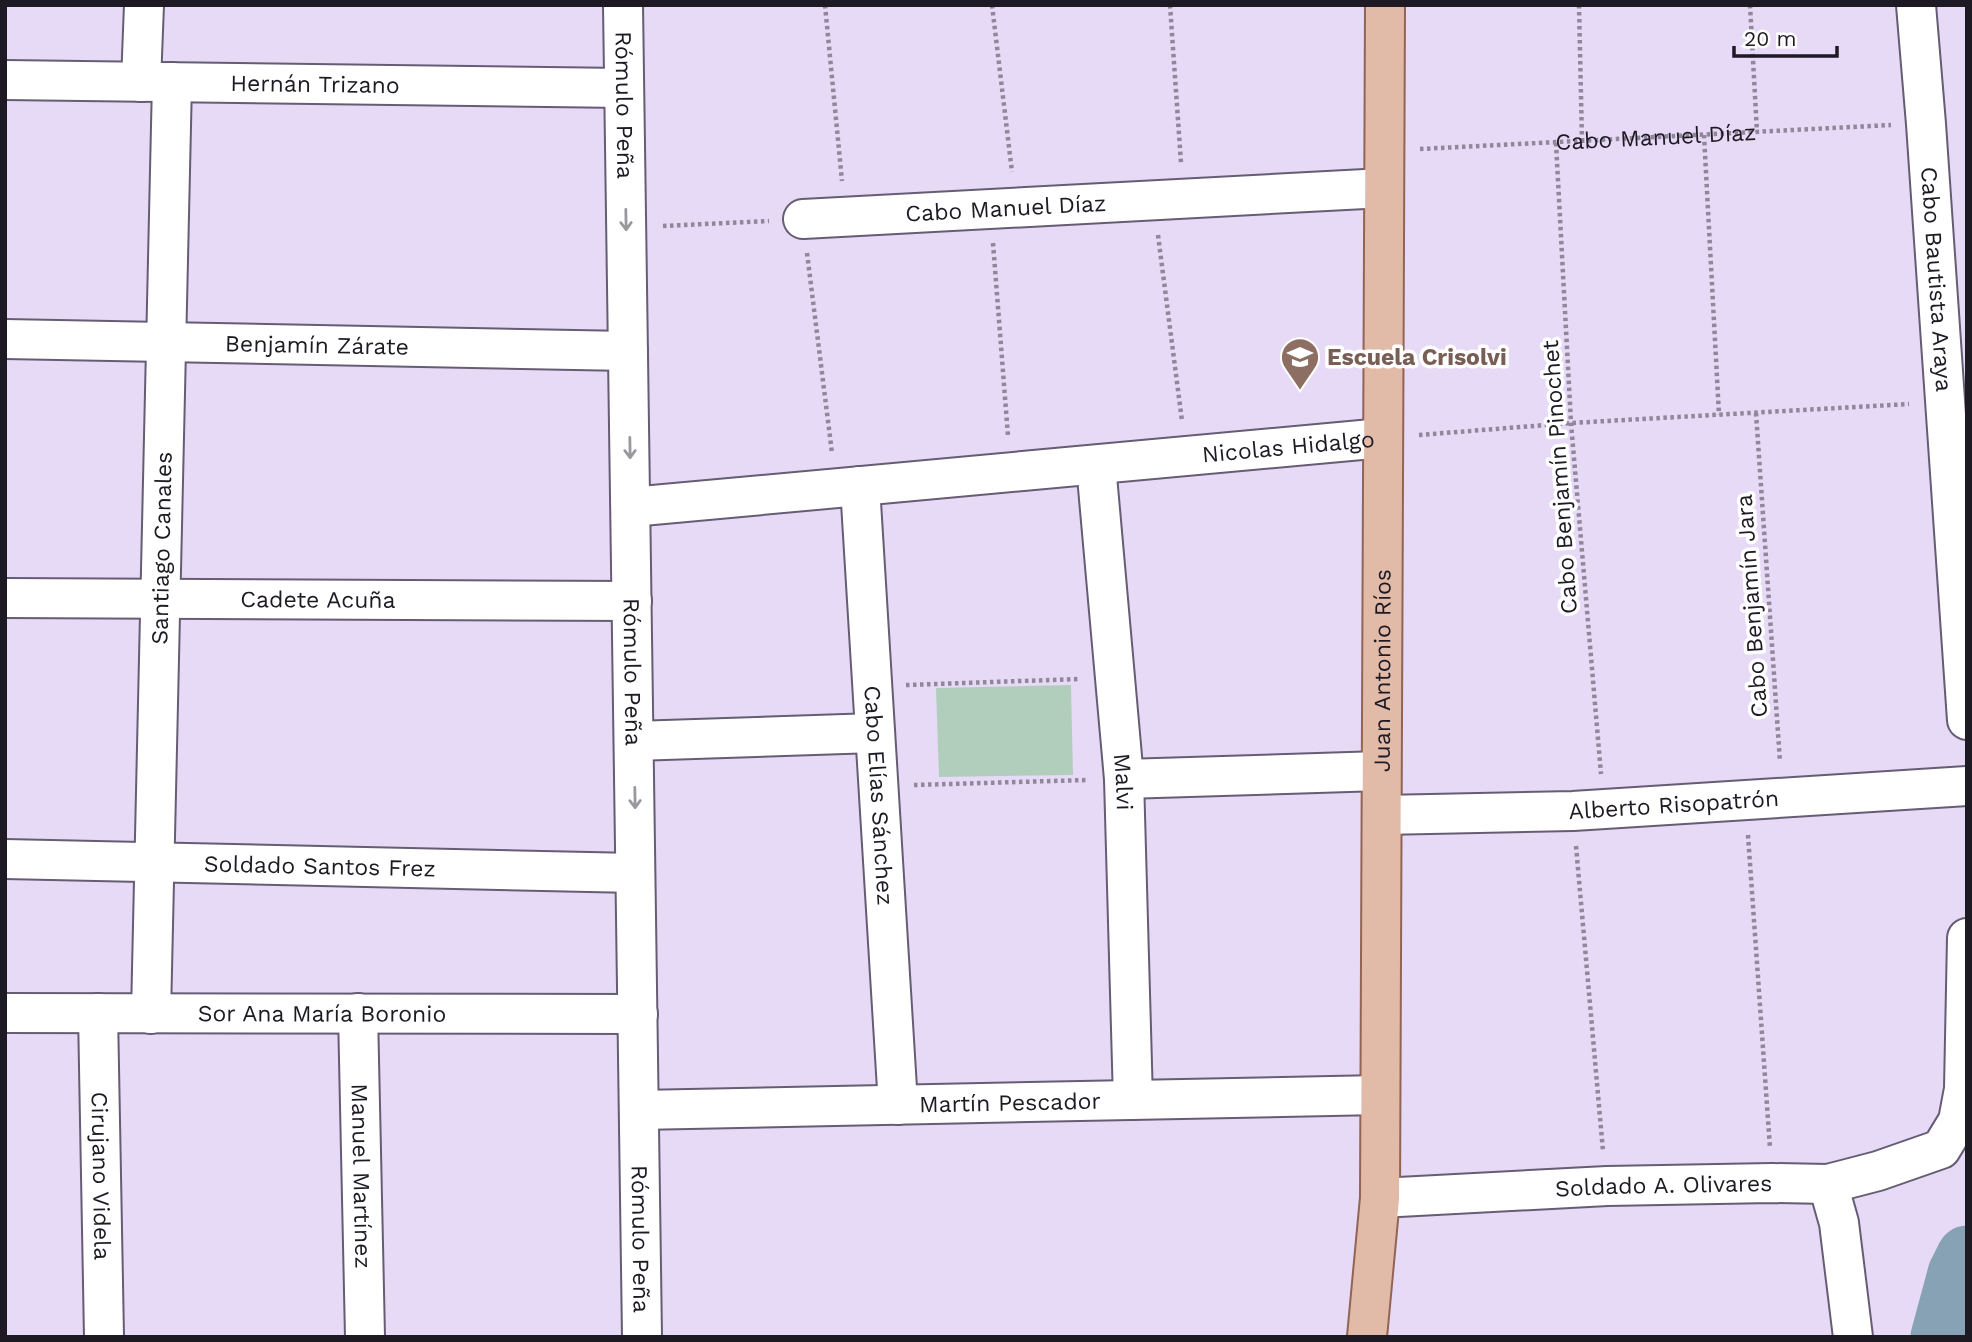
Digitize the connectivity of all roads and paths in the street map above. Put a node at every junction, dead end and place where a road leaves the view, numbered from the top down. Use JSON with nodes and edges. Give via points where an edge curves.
{"nodes":[{"id":1,"x":144,"y":5,"type":"edge"},
{"id":2,"x":623,"y":5,"type":"edge"},
{"id":3,"x":825,"y":5,"type":"edge"},
{"id":4,"x":992,"y":5,"type":"edge"},
{"id":5,"x":1170,"y":5,"type":"edge"},
{"id":6,"x":1385,"y":5,"type":"edge"},
{"id":7,"x":1579,"y":5,"type":"edge"},
{"id":8,"x":1750,"y":5,"type":"edge"},
{"id":9,"x":1916,"y":5,"type":"edge"},
{"id":10,"x":5,"y":80,"type":"edge"},
{"id":11,"x":157,"y":82,"type":"junction"},
{"id":12,"x":624,"y":88,"type":"junction"},
{"id":13,"x":1926,"y":124,"type":"junction"},
{"id":14,"x":1756,"y":132,"type":"junction"},
{"id":15,"x":1704,"y":135,"type":"junction"},
{"id":16,"x":1581,"y":141,"type":"junction"},
{"id":17,"x":1556,"y":143,"type":"junction"},
{"id":18,"x":1385,"y":170,"type":"junction"},
{"id":19,"x":1169,"y":200,"type":"junction"},
{"id":20,"x":1003,"y":209,"type":"junction"},
{"id":21,"x":845,"y":217,"type":"junction"},
{"id":22,"x":803,"y":219,"type":"junction"},
{"id":23,"x":626,"y":228,"type":"junction"},
{"id":24,"x":5,"y":339,"type":"edge"},
{"id":25,"x":166,"y":342,"type":"junction"},
{"id":26,"x":628,"y":351,"type":"junction"},
{"id":27,"x":1946,"y":402,"type":"junction"},
{"id":28,"x":1756,"y":413,"type":"junction"},
{"id":29,"x":1718,"y":415,"type":"junction"},
{"id":30,"x":1571,"y":423,"type":"junction"},
{"id":31,"x":1383,"y":438,"type":"junction"},
{"id":32,"x":1186,"y":456,"type":"junction"},
{"id":33,"x":1096,"y":465,"type":"junction"},
{"id":34,"x":1011,"y":472,"type":"junction"},
{"id":35,"x":849,"y":487,"type":"junction"},
{"id":36,"x":631,"y":507,"type":"junction"},
{"id":37,"x":5,"y":598,"type":"edge"},
{"id":38,"x":160,"y":598,"type":"junction"},
{"id":39,"x":632,"y":601,"type":"junction"},
{"id":40,"x":1115,"y":677,"type":"junction"},
{"id":41,"x":872,"y":686,"type":"junction"},
{"id":42,"x":1967,"y":720,"type":"edge"},
{"id":43,"x":875,"y":733,"type":"junction"},
{"id":44,"x":634,"y":741,"type":"junction"},
{"id":45,"x":1381,"y":771,"type":"junction"},
{"id":46,"x":1124,"y":779,"type":"junction"},
{"id":47,"x":878,"y":786,"type":"junction"},
{"id":48,"x":1967,"y":786,"type":"edge"},
{"id":49,"x":1764,"y":799,"type":"junction"},
{"id":50,"x":1588,"y":809,"type":"junction"},
{"id":51,"x":1382,"y":815,"type":"junction"},
{"id":52,"x":5,"y":859,"type":"edge"},
{"id":53,"x":154,"y":862,"type":"junction"},
{"id":54,"x":635,"y":873,"type":"junction"},
{"id":55,"x":1967,"y":938,"type":"edge"},
{"id":56,"x":5,"y":1013,"type":"edge"},
{"id":57,"x":98,"y":1013,"type":"junction"},
{"id":58,"x":358,"y":1013,"type":"junction"},
{"id":59,"x":151,"y":1014,"type":"junction"},
{"id":60,"x":638,"y":1014,"type":"junction"},
{"id":61,"x":1380,"y":1095,"type":"junction"},
{"id":62,"x":1133,"y":1100,"type":"junction"},
{"id":63,"x":898,"y":1105,"type":"junction"},
{"id":64,"x":639,"y":1110,"type":"junction"},
{"id":65,"x":1772,"y":1183,"type":"junction"},
{"id":66,"x":1828,"y":1184,"type":"junction"},
{"id":67,"x":1606,"y":1186,"type":"junction"},
{"id":68,"x":1380,"y":1198,"type":"junction"},
{"id":69,"x":104,"y":1337,"type":"edge"},
{"id":70,"x":365,"y":1337,"type":"edge"},
{"id":71,"x":642,"y":1337,"type":"edge"},
{"id":72,"x":1367,"y":1337,"type":"edge"},
{"id":73,"x":1853,"y":1337,"type":"edge"}],
"edges":[{"from":1,"to":11,"type":"street","name":"Santiago Canales"},
{"from":2,"to":12,"type":"street","name":"Rómulo Peña"},
{"from":3,"to":21,"type":"path"},
{"from":4,"to":20,"type":"path"},
{"from":5,"to":19,"type":"path"},
{"from":6,"to":18,"type":"main road","name":"Juan Antonio Ríos"},
{"from":7,"to":16,"type":"path"},
{"from":8,"to":14,"type":"path"},
{"from":9,"to":13,"type":"street","name":"Cabo Bautista Araya"},
{"from":10,"to":11,"type":"street","name":"Hernán Trizano"},
{"from":11,"to":12,"type":"street","name":"Hernán Trizano"},
{"from":11,"to":25,"type":"street","name":"Santiago Canales"},
{"from":12,"to":23,"type":"street","name":"Rómulo Peña","one_way":true},
{"from":13,"to":14,"type":"path","name":"Cabo Manuel Díaz"},
{"from":13,"to":27,"type":"street","name":"Cabo Bautista Araya"},
{"from":14,"to":15,"type":"path","name":"Cabo Manuel Díaz"},
{"from":15,"to":16,"type":"path","name":"Cabo Manuel Díaz"},
{"from":15,"to":29,"type":"path"},
{"from":16,"to":17,"type":"path","name":"Cabo Manuel Díaz"},
{"from":17,"to":18,"type":"path","name":"Cabo Manuel Díaz"},
{"from":17,"to":30,"type":"path","name":"Cabo Benjamín Pinochet"},
{"from":18,"to":19,"type":"street","name":"Cabo Manuel Díaz"},
{"from":18,"to":31,"type":"main road","name":"Juan Antonio Ríos"},
{"from":19,"to":20,"type":"street","name":"Cabo Manuel Díaz"},
{"from":19,"to":32,"type":"path"},
{"from":20,"to":21,"type":"street","name":"Cabo Manuel Díaz"},
{"from":20,"to":34,"type":"path"},
{"from":21,"to":22,"type":"street","name":"Cabo Manuel Díaz"},
{"from":22,"to":23,"type":"path"},
{"from":22,"to":35,"type":"path"},
{"from":23,"to":26,"type":"street","name":"Rómulo Peña"},
{"from":24,"to":25,"type":"street","name":"Benjamín Zárate"},
{"from":25,"to":26,"type":"street","name":"Benjamín Zárate"},
{"from":25,"to":38,"type":"street","name":"Santiago Canales"},
{"from":26,"to":36,"type":"street","name":"Rómulo Peña","one_way":true},
{"from":27,"to":28,"type":"path","name":"Nicolas Hidalgo"},
{"from":27,"to":42,"type":"street","name":"Cabo Bautista Araya"},
{"from":28,"to":29,"type":"path","name":"Nicolas Hidalgo"},
{"from":28,"to":49,"type":"path","name":"Cabo Benjamín Jara"},
{"from":29,"to":30,"type":"path","name":"Nicolas Hidalgo"},
{"from":30,"to":31,"type":"path","name":"Nicolas Hidalgo"},
{"from":30,"to":50,"type":"path","name":"Cabo Benjamín Pinochet"},
{"from":31,"to":32,"type":"street","name":"Nicolas Hidalgo"},
{"from":31,"to":45,"type":"main road","name":"Juan Antonio Ríos"},
{"from":32,"to":33,"type":"street","name":"Nicolas Hidalgo"},
{"from":33,"to":34,"type":"street","name":"Nicolas Hidalgo"},
{"from":33,"to":40,"type":"street","name":"Malvi"},
{"from":34,"to":35,"type":"street","name":"Nicolas Hidalgo"},
{"from":35,"to":36,"type":"street","name":"Nicolas Hidalgo"},
{"from":35,"to":41,"type":"street","name":"Cabo Elías Sánchez"},
{"from":36,"to":39,"type":"street","name":"Rómulo Peña"},
{"from":37,"to":38,"type":"street","name":"Cadete Acuña"},
{"from":38,"to":39,"type":"street","name":"Cadete Acuña"},
{"from":38,"to":53,"type":"street","name":"Santiago Canales"},
{"from":39,"to":44,"type":"street","name":"Rómulo Peña"},
{"from":40,"to":41,"type":"path"},
{"from":40,"to":46,"type":"street","name":"Malvi"},
{"from":41,"to":43,"type":"street","name":"Cabo Elías Sánchez"},
{"from":43,"to":44,"type":"street"},
{"from":43,"to":47,"type":"street","name":"Cabo Elías Sánchez"},
{"from":44,"to":54,"type":"street","name":"Rómulo Peña","one_way":true},
{"from":45,"to":46,"type":"street"},
{"from":45,"to":51,"type":"main road","name":"Juan Antonio Ríos"},
{"from":46,"to":47,"type":"path"},
{"from":46,"to":62,"type":"street","name":"Malvi"},
{"from":47,"to":63,"type":"street","name":"Cabo Elías Sánchez"},
{"from":48,"to":49,"type":"street","name":"Alberto Risopatrón"},
{"from":49,"to":50,"type":"street","name":"Alberto Risopatrón"},
{"from":49,"to":65,"type":"path","name":"Cabo Benjamín Jara"},
{"from":50,"to":51,"type":"street","name":"Alberto Risopatrón"},
{"from":50,"to":67,"type":"path","name":"Cabo Benjamín Pinochet"},
{"from":51,"to":61,"type":"main road","name":"Juan Antonio Ríos"},
{"from":52,"to":53,"type":"street","name":"Soldado Santos Frez"},
{"from":53,"to":54,"type":"street","name":"Soldado Santos Frez"},
{"from":53,"to":59,"type":"street","name":"Santiago Canales"},
{"from":54,"to":60,"type":"street","name":"Rómulo Peña"},
{"from":55,"to":66,"type":"street","name":"Soldado A. Olivares","via":[[1964,1089],[1958,1121],[1941,1149]]},
{"from":56,"to":57,"type":"street","name":"Sor Ana María Boronio"},
{"from":57,"to":59,"type":"street","name":"Sor Ana María Boronio"},
{"from":57,"to":69,"type":"street","name":"Cirujano Videla"},
{"from":58,"to":59,"type":"street","name":"Sor Ana María Boronio"},
{"from":58,"to":60,"type":"street","name":"Sor Ana María Boronio"},
{"from":58,"to":70,"type":"street","name":"Manuel Martínez"},
{"from":60,"to":64,"type":"street","name":"Rómulo Peña"},
{"from":61,"to":62,"type":"street","name":"Martín Pescador"},
{"from":61,"to":68,"type":"main road","name":"Juan Antonio Ríos"},
{"from":62,"to":63,"type":"street","name":"Martín Pescador"},
{"from":63,"to":64,"type":"street","name":"Martín Pescador"},
{"from":64,"to":71,"type":"street","name":"Rómulo Peña"},
{"from":65,"to":66,"type":"street","name":"Soldado A. Olivares"},
{"from":65,"to":67,"type":"street","name":"Soldado A. Olivares"},
{"from":66,"to":73,"type":"street","via":[[1839,1223]]},
{"from":67,"to":68,"type":"street","name":"Soldado A. Olivares"},
{"from":68,"to":72,"type":"main road","name":"Juan Antonio Ríos"}]}
